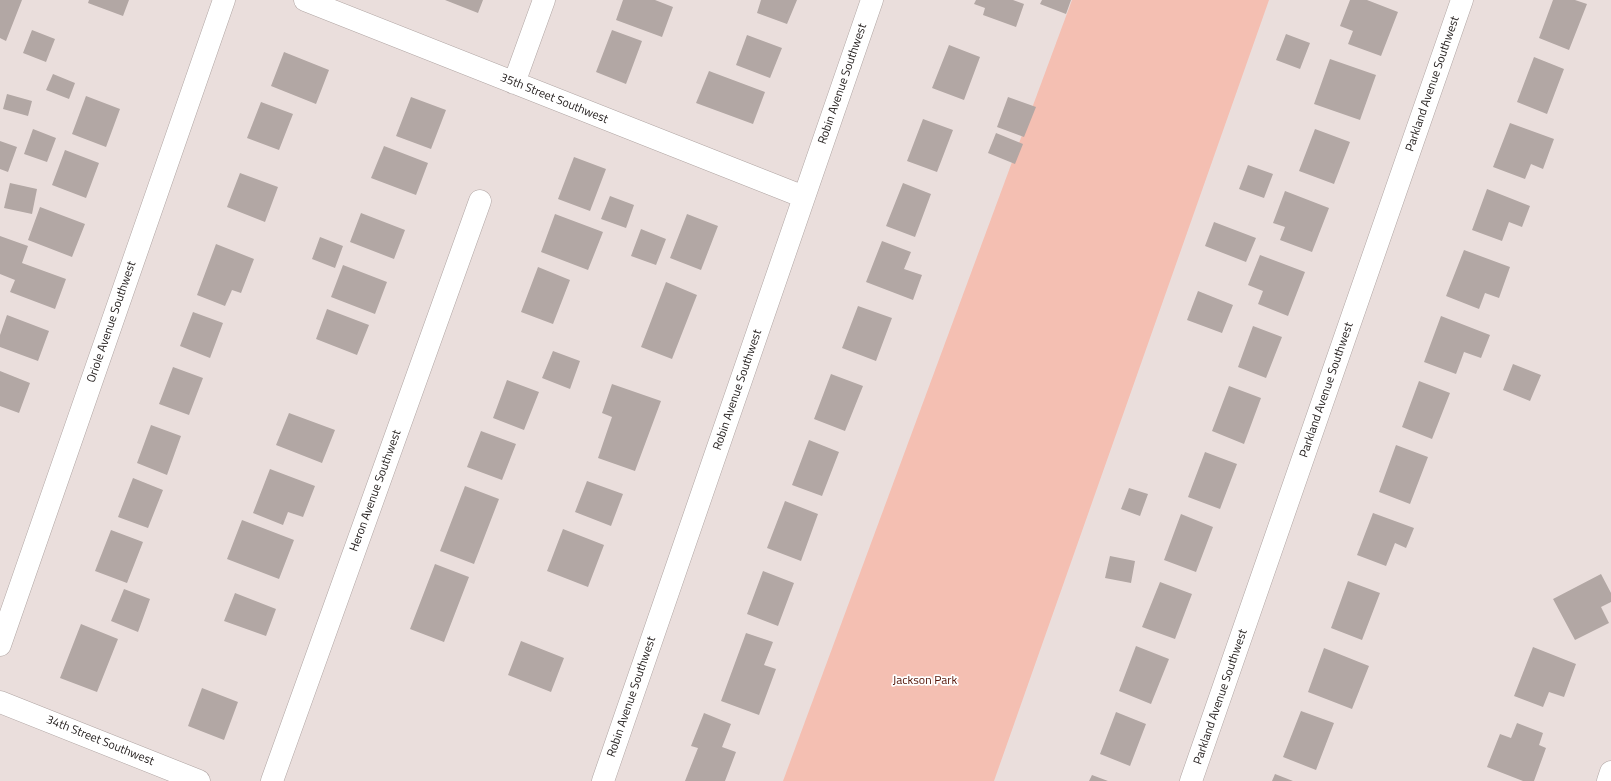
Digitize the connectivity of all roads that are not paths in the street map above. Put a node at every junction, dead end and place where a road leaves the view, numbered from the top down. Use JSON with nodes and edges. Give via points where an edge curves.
{"nodes":[{"id":1,"x":224,"y":0,"type":"edge"},
{"id":2,"x":305,"y":0,"type":"edge"},
{"id":3,"x":544,"y":0,"type":"edge"},
{"id":4,"x":872,"y":0,"type":"edge"},
{"id":5,"x":1462,"y":0,"type":"edge"},
{"id":6,"x":514,"y":83,"type":"junction"},
{"id":7,"x":804,"y":197,"type":"junction"},
{"id":8,"x":480,"y":201,"type":"dead end"},
{"id":9,"x":0,"y":645,"type":"edge"},
{"id":10,"x":0,"y":702,"type":"edge"},
{"id":11,"x":1611,"y":772,"type":"edge"},
{"id":12,"x":199,"y":781,"type":"edge"},
{"id":13,"x":272,"y":781,"type":"edge"},
{"id":14,"x":603,"y":781,"type":"edge"},
{"id":15,"x":1191,"y":781,"type":"edge"},
{"id":16,"x":1608,"y":781,"type":"edge"}],
"edges":[{"from":1,"to":9,"type":"street","name":"Oriole Avenue Southwest"},
{"from":2,"to":6,"type":"street","name":"35th Street Southwest"},
{"from":3,"to":6,"type":"street"},
{"from":4,"to":7,"type":"street","name":"Robin Avenue Southwest"},
{"from":5,"to":15,"type":"street","name":"Parkland Avenue Southwest"},
{"from":6,"to":7,"type":"street","name":"35th Street Southwest"},
{"from":7,"to":14,"type":"street","name":"Robin Avenue Southwest"},
{"from":8,"to":13,"type":"street","name":"Heron Avenue Southwest"},
{"from":10,"to":12,"type":"street","name":"34th Street Southwest"},
{"from":11,"to":16,"type":"street"}]}
